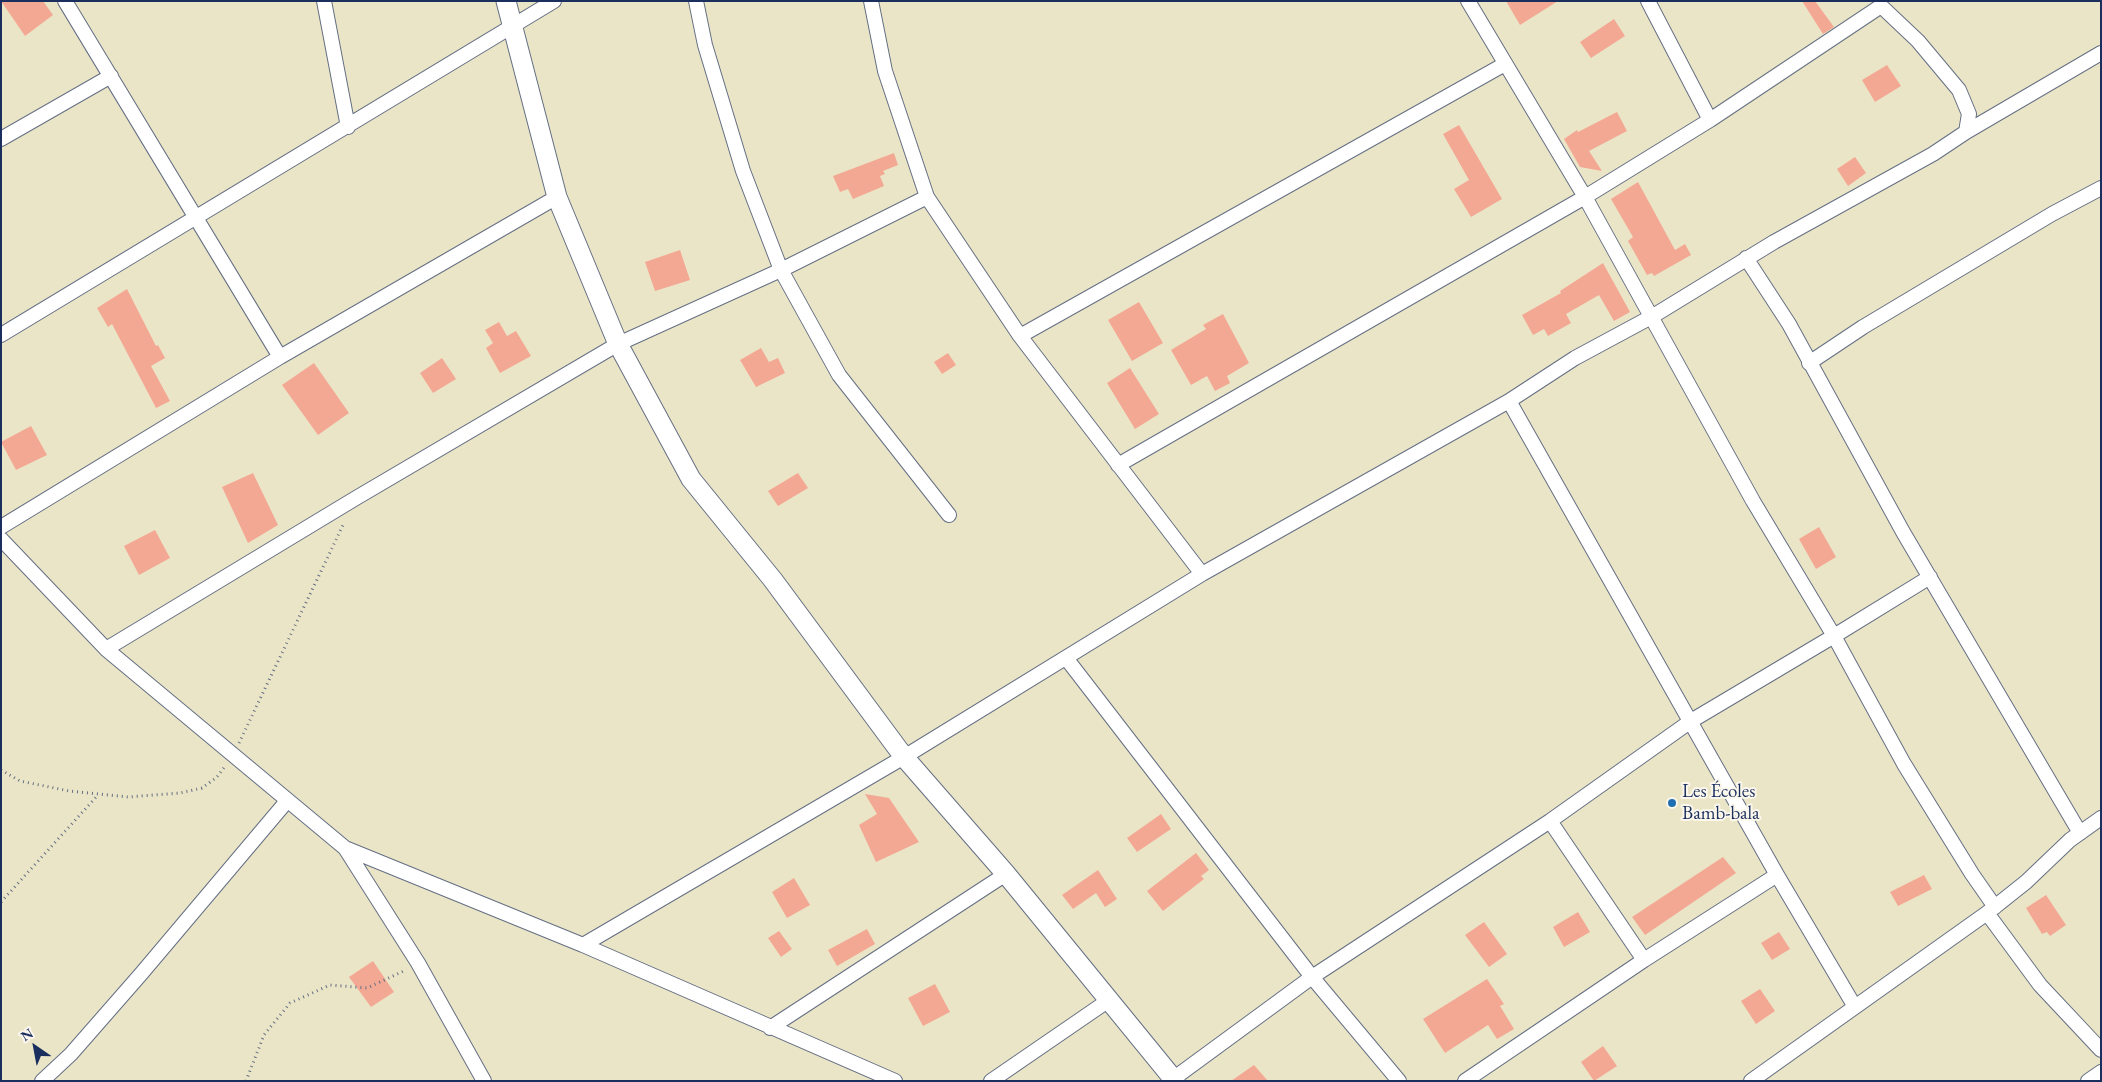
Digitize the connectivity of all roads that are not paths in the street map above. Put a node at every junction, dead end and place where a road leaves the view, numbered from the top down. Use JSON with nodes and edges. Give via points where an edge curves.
{"nodes":[{"id":1,"x":66,"y":1,"type":"edge"},
{"id":2,"x":324,"y":1,"type":"edge"},
{"id":3,"x":506,"y":1,"type":"edge"},
{"id":4,"x":554,"y":1,"type":"edge"},
{"id":5,"x":696,"y":1,"type":"edge"},
{"id":6,"x":871,"y":1,"type":"edge"},
{"id":7,"x":1468,"y":1,"type":"edge"},
{"id":8,"x":1648,"y":1,"type":"edge"},
{"id":9,"x":1879,"y":3,"type":"edge"},
{"id":10,"x":512,"y":26,"type":"junction"},
{"id":11,"x":2101,"y":53,"type":"edge"},
{"id":12,"x":1505,"y":64,"type":"junction"},
{"id":13,"x":111,"y":76,"type":"junction"},
{"id":14,"x":1710,"y":120,"type":"junction"},
{"id":15,"x":348,"y":127,"type":"junction"},
{"id":16,"x":1966,"y":132,"type":"junction"},
{"id":17,"x":1,"y":139,"type":"edge"},
{"id":18,"x":2101,"y":188,"type":"edge"},
{"id":19,"x":1585,"y":196,"type":"junction"},
{"id":20,"x":557,"y":197,"type":"junction"},
{"id":21,"x":927,"y":197,"type":"junction"},
{"id":22,"x":198,"y":218,"type":"junction"},
{"id":23,"x":1746,"y":258,"type":"junction"},
{"id":24,"x":781,"y":270,"type":"junction"},
{"id":25,"x":1652,"y":316,"type":"junction"},
{"id":26,"x":1,"y":335,"type":"edge"},
{"id":27,"x":1020,"y":336,"type":"junction"},
{"id":28,"x":618,"y":344,"type":"junction"},
{"id":29,"x":280,"y":357,"type":"junction"},
{"id":30,"x":1809,"y":364,"type":"junction"},
{"id":31,"x":1509,"y":401,"type":"junction"},
{"id":32,"x":1118,"y":465,"type":"junction"},
{"id":33,"x":949,"y":515,"type":"dead end"},
{"id":34,"x":1,"y":527,"type":"edge"},
{"id":35,"x":1,"y":539,"type":"edge"},
{"id":36,"x":1202,"y":574,"type":"junction"},
{"id":37,"x":1930,"y":577,"type":"junction"},
{"id":38,"x":1834,"y":636,"type":"junction"},
{"id":39,"x":106,"y":649,"type":"junction"},
{"id":40,"x":1066,"y":658,"type":"junction"},
{"id":41,"x":1691,"y":720,"type":"junction"},
{"id":42,"x":904,"y":757,"type":"junction"},
{"id":43,"x":287,"y":801,"type":"junction"},
{"id":44,"x":2101,"y":818,"type":"edge"},
{"id":45,"x":1550,"y":821,"type":"junction"},
{"id":46,"x":2080,"y":833,"type":"junction"},
{"id":47,"x":345,"y":848,"type":"junction"},
{"id":48,"x":1006,"y":874,"type":"junction"},
{"id":49,"x":1777,"y":875,"type":"junction"},
{"id":50,"x":1991,"y":910,"type":"junction"},
{"id":51,"x":583,"y":945,"type":"junction"},
{"id":52,"x":1644,"y":960,"type":"junction"},
{"id":53,"x":1312,"y":977,"type":"junction"},
{"id":54,"x":1109,"y":1000,"type":"junction"},
{"id":55,"x":1855,"y":1007,"type":"junction"},
{"id":56,"x":770,"y":1028,"type":"junction"},
{"id":57,"x":2101,"y":1050,"type":"edge"},
{"id":58,"x":2101,"y":1072,"type":"edge"},
{"id":59,"x":1174,"y":1080,"type":"edge"},
{"id":60,"x":42,"y":1081,"type":"edge"},
{"id":61,"x":484,"y":1081,"type":"edge"},
{"id":62,"x":895,"y":1081,"type":"edge"},
{"id":63,"x":991,"y":1081,"type":"edge"},
{"id":64,"x":1399,"y":1081,"type":"edge"},
{"id":65,"x":1466,"y":1081,"type":"edge"},
{"id":66,"x":1751,"y":1081,"type":"edge"},
{"id":67,"x":2088,"y":1081,"type":"edge"}],
"edges":[{"from":1,"to":13,"type":"street"},
{"from":2,"to":15,"type":"street"},
{"from":3,"to":10,"type":"street"},
{"from":4,"to":10,"type":"street"},
{"from":5,"to":24,"type":"street","via":[[705,46],[743,171]]},
{"from":6,"to":21,"type":"street","via":[[885,71]]},
{"from":7,"to":12,"type":"street"},
{"from":8,"to":14,"type":"street"},
{"from":9,"to":14,"type":"street"},
{"from":9,"to":16,"type":"street","via":[[1918,41],[1959,90],[1969,114]]},
{"from":10,"to":15,"type":"street"},
{"from":10,"to":20,"type":"street"},
{"from":11,"to":16,"type":"street"},
{"from":12,"to":19,"type":"street"},
{"from":12,"to":27,"type":"street"},
{"from":13,"to":17,"type":"street"},
{"from":13,"to":22,"type":"street"},
{"from":14,"to":19,"type":"street"},
{"from":15,"to":22,"type":"street"},
{"from":16,"to":23,"type":"street","via":[[1933,154]]},
{"from":18,"to":30,"type":"street","via":[[2028,228]]},
{"from":19,"to":25,"type":"street"},
{"from":19,"to":32,"type":"street"},
{"from":20,"to":28,"type":"street"},
{"from":20,"to":29,"type":"street"},
{"from":21,"to":24,"type":"street"},
{"from":21,"to":27,"type":"street"},
{"from":22,"to":26,"type":"street"},
{"from":22,"to":29,"type":"street"},
{"from":23,"to":25,"type":"street"},
{"from":23,"to":30,"type":"street","via":[[1789,324]]},
{"from":24,"to":28,"type":"street"},
{"from":24,"to":33,"type":"street","via":[[839,376]]},
{"from":25,"to":31,"type":"street","via":[[1576,358]]},
{"from":25,"to":38,"type":"street","via":[[1753,501]]},
{"from":27,"to":32,"type":"street"},
{"from":28,"to":39,"type":"street"},
{"from":28,"to":42,"type":"street","via":[[691,479],[773,580]]},
{"from":29,"to":34,"type":"street"},
{"from":30,"to":37,"type":"street"},
{"from":31,"to":36,"type":"street"},
{"from":31,"to":41,"type":"street"},
{"from":32,"to":36,"type":"street"},
{"from":35,"to":39,"type":"street"},
{"from":36,"to":40,"type":"street"},
{"from":37,"to":38,"type":"street"},
{"from":37,"to":46,"type":"street"},
{"from":38,"to":41,"type":"street"},
{"from":38,"to":50,"type":"street"},
{"from":39,"to":43,"type":"street"},
{"from":40,"to":42,"type":"street"},
{"from":40,"to":53,"type":"street"},
{"from":41,"to":45,"type":"street"},
{"from":41,"to":49,"type":"street"},
{"from":42,"to":48,"type":"street"},
{"from":42,"to":51,"type":"street"},
{"from":43,"to":47,"type":"street"},
{"from":43,"to":60,"type":"street","via":[[71,1054]]},
{"from":44,"to":46,"type":"street"},
{"from":45,"to":52,"type":"street"},
{"from":45,"to":53,"type":"street"},
{"from":46,"to":50,"type":"street"},
{"from":47,"to":51,"type":"street"},
{"from":47,"to":61,"type":"street","via":[[418,963]]},
{"from":48,"to":54,"type":"street"},
{"from":48,"to":56,"type":"street"},
{"from":49,"to":52,"type":"street"},
{"from":49,"to":55,"type":"street"},
{"from":50,"to":55,"type":"street"},
{"from":50,"to":57,"type":"street","via":[[2040,985]]},
{"from":51,"to":56,"type":"street"},
{"from":52,"to":65,"type":"street"},
{"from":53,"to":59,"type":"street"},
{"from":53,"to":64,"type":"street"},
{"from":54,"to":59,"type":"street"},
{"from":54,"to":63,"type":"street"},
{"from":55,"to":66,"type":"street"},
{"from":56,"to":62,"type":"street"},
{"from":58,"to":67,"type":"street"}]}
